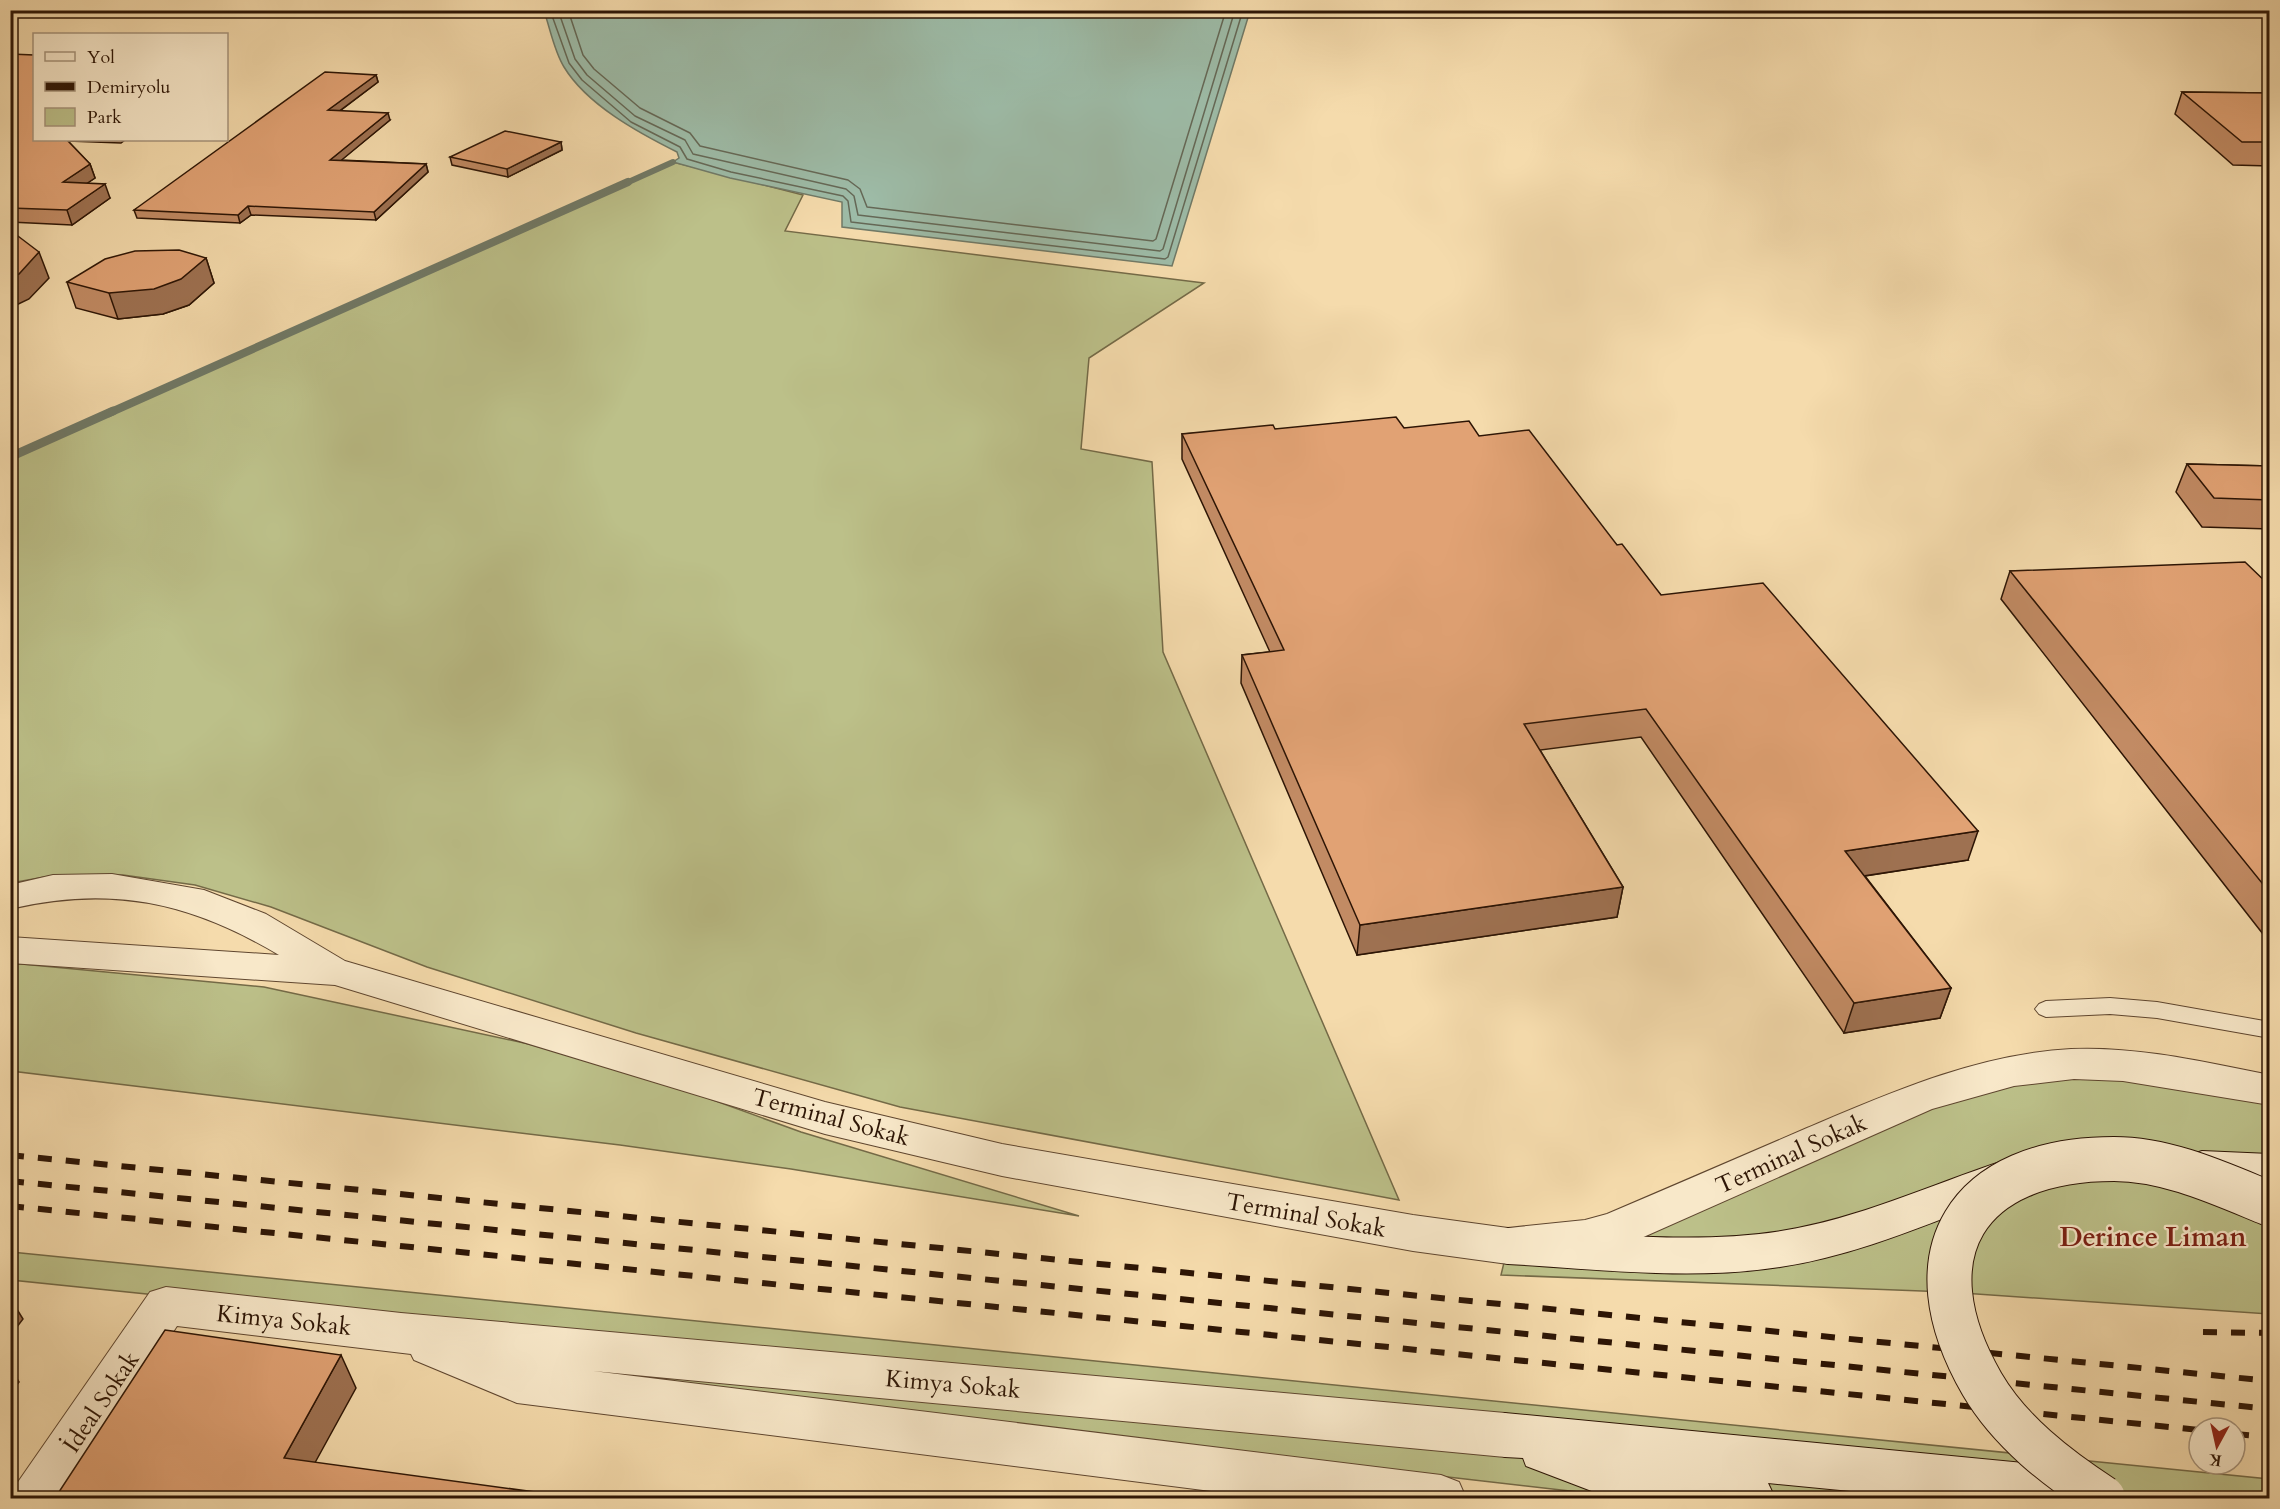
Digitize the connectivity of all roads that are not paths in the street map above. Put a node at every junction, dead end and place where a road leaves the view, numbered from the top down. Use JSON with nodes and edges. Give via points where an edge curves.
{"nodes":[{"id":1,"x":10,"y":897,"type":"edge"},
{"id":2,"x":10,"y":950,"type":"edge"},
{"id":3,"x":336,"y":972,"type":"junction"},
{"id":4,"x":2046,"y":1009,"type":"dead end"},
{"id":5,"x":2270,"y":1030,"type":"edge"},
{"id":6,"x":2270,"y":1090,"type":"edge"},
{"id":7,"x":2163,"y":1166,"type":"junction"},
{"id":8,"x":2031,"y":1169,"type":"junction"},
{"id":9,"x":2270,"y":1171,"type":"edge"},
{"id":10,"x":2270,"y":1204,"type":"edge"},
{"id":11,"x":1508,"y":1246,"type":"junction"},
{"id":12,"x":166,"y":1306,"type":"joint"},
{"id":13,"x":401,"y":1333,"type":"junction"},
{"id":14,"x":1505,"y":1436,"type":"junction"},
{"id":15,"x":36,"y":1498,"type":"edge"},
{"id":16,"x":1441,"y":1498,"type":"edge"},
{"id":17,"x":1750,"y":1498,"type":"edge"},
{"id":18,"x":2091,"y":1498,"type":"edge"},
{"id":19,"x":2103,"y":1498,"type":"edge"}],
"edges":[{"from":1,"to":3,"type":"street","via":[[53,887],[112,886],[191,898],[253,923]]},
{"from":2,"to":3,"type":"street"},
{"from":3,"to":11,"type":"street","name":"Terminal Sokak","via":[[825,1118],[991,1158],[1413,1233]]},
{"from":4,"to":5,"type":"lane","via":[[2110,1006],[2157,1010]]},
{"from":6,"to":11,"type":"street","name":"Terminal Sokak","via":[[2184,1074],[2110,1066],[2074,1064],[2020,1070],[1918,1098],[1615,1230],[1585,1238]]},
{"from":7,"to":8,"type":"street","bridge":true,"via":[[2115,1159],[2071,1161]]},
{"from":7,"to":9,"type":"street","bridge":true},
{"from":7,"to":10,"type":"street","bridge":true,"via":[[2218,1182]]},
{"from":8,"to":11,"type":"street","bridge":true,"via":[[1859,1230],[1779,1249],[1700,1255]]},
{"from":8,"to":19,"type":"street","bridge":true,"via":[[2002,1182],[1979,1200],[1961,1223],[1950,1249],[1946,1280],[1950,1313],[1962,1349],[1982,1385],[2010,1422],[2044,1456]]},
{"from":12,"to":13,"type":"street","name":"Kimya Sokak"},
{"from":12,"to":15,"type":"street","name":"İdeal Sokak"},
{"from":13,"to":14,"type":"street","name":"Kimya Sokak"},
{"from":13,"to":16,"type":"street","name":"Kimya Sokak","via":[[517,1382]]},
{"from":14,"to":17,"type":"street","via":[[1636,1486]]},
{"from":14,"to":18,"type":"street","name":"Kimya Sokak","via":[[2055,1489]]}]}
